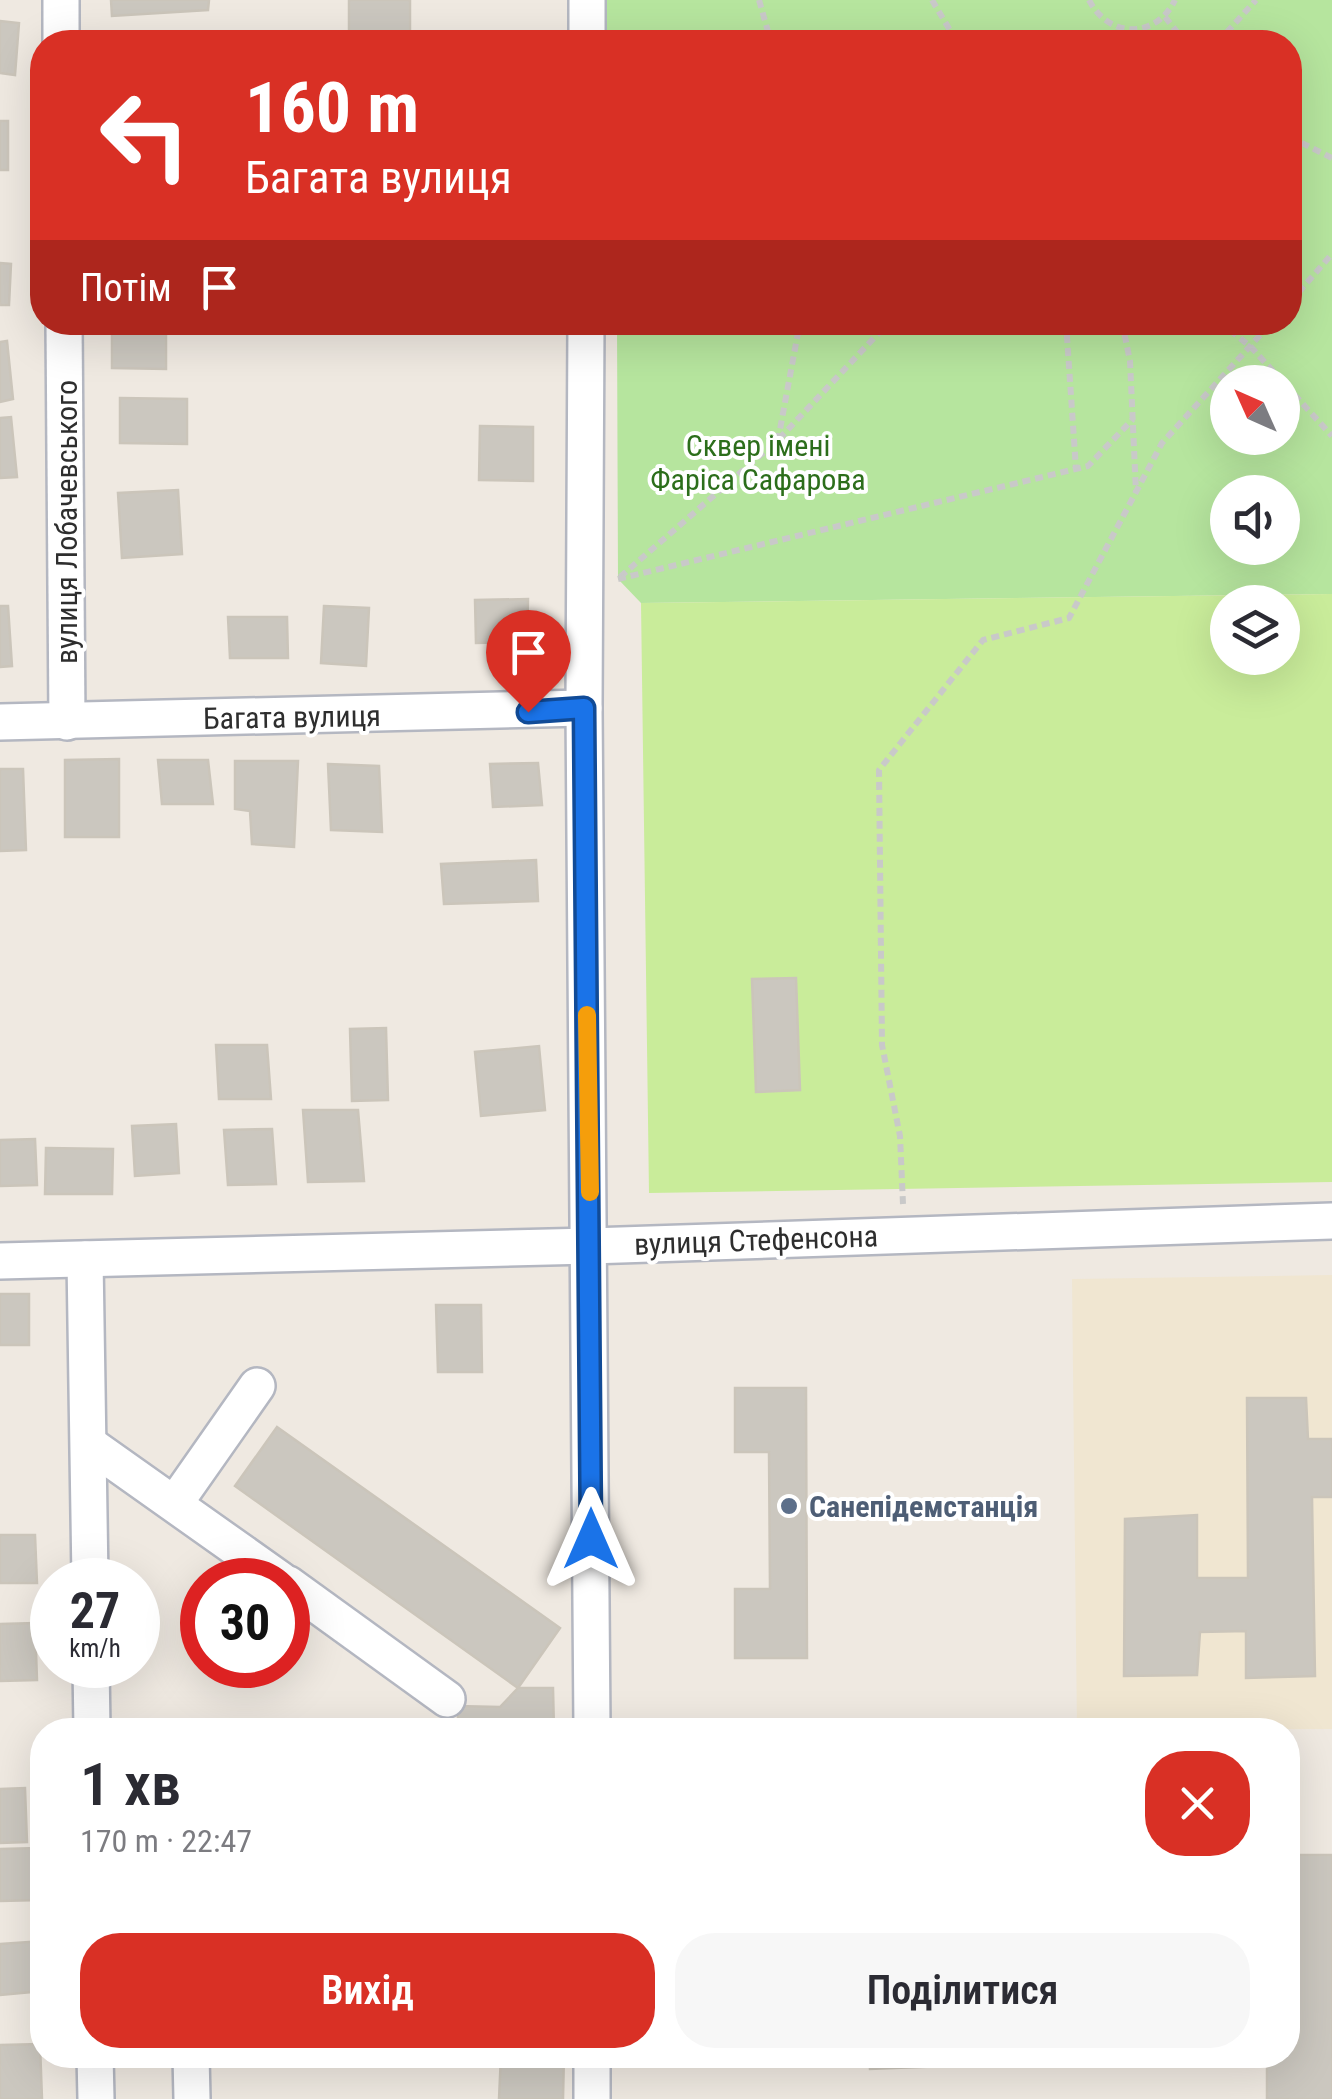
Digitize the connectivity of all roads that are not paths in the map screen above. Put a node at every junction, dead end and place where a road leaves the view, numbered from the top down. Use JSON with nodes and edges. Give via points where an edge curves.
{"nodes":[{"id":1,"x":61,"y":0,"type":"edge"},
{"id":2,"x":587,"y":0,"type":"edge"},
{"id":3,"x":62,"y":30,"type":"edge"},
{"id":4,"x":587,"y":30,"type":"edge"},
{"id":5,"x":64,"y":335,"type":"edge"},
{"id":6,"x":586,"y":335,"type":"edge"},
{"id":7,"x":584,"y":708,"type":"junction"},
{"id":8,"x":0,"y":722,"type":"edge"},
{"id":9,"x":67,"y":722,"type":"junction"},
{"id":10,"x":1332,"y":1221,"type":"edge"},
{"id":11,"x":590,"y":1246,"type":"junction"},
{"id":12,"x":84,"y":1259,"type":"junction"},
{"id":13,"x":0,"y":1261,"type":"edge"},
{"id":14,"x":256,"y":1386,"type":"dead end"},
{"id":15,"x":89,"y":1444,"type":"junction"},
{"id":16,"x":175,"y":1504,"type":"junction"},
{"id":17,"x":90,"y":1558,"type":"edge"},
{"id":18,"x":250,"y":1558,"type":"edge"},
{"id":19,"x":310,"y":1600,"type":"edge"},
{"id":20,"x":91,"y":1688,"type":"edge"},
{"id":21,"x":447,"y":1699,"type":"dead end"},
{"id":22,"x":92,"y":1718,"type":"edge"},
{"id":23,"x":592,"y":1718,"type":"edge"},
{"id":24,"x":95,"y":2068,"type":"edge"},
{"id":25,"x":191,"y":2068,"type":"edge"},
{"id":26,"x":592,"y":2068,"type":"edge"},
{"id":27,"x":96,"y":2099,"type":"edge"},
{"id":28,"x":192,"y":2099,"type":"edge"},
{"id":29,"x":592,"y":2099,"type":"edge"}],
"edges":[{"from":1,"to":3,"type":"street"},
{"from":2,"to":4,"type":"street"},
{"from":5,"to":9,"type":"street","name":"вулиця Лобачевського"},
{"from":6,"to":7,"type":"street"},
{"from":7,"to":9,"type":"street","name":"Багата вулиця"},
{"from":7,"to":11,"type":"street"},
{"from":8,"to":9,"type":"street","name":"Багата вулиця"},
{"from":10,"to":11,"type":"street","name":"вулиця Стефенсона"},
{"from":11,"to":12,"type":"street","name":"вулиця Стефенсона"},
{"from":11,"to":23,"type":"street"},
{"from":12,"to":13,"type":"street","name":"вулиця Стефенсона"},
{"from":12,"to":15,"type":"street"},
{"from":14,"to":16,"type":"street"},
{"from":15,"to":16,"type":"street"},
{"from":15,"to":17,"type":"street"},
{"from":16,"to":18,"type":"street"},
{"from":19,"to":21,"type":"street"},
{"from":20,"to":22,"type":"street"},
{"from":24,"to":27,"type":"street"},
{"from":25,"to":28,"type":"street"},
{"from":26,"to":29,"type":"street"}]}
